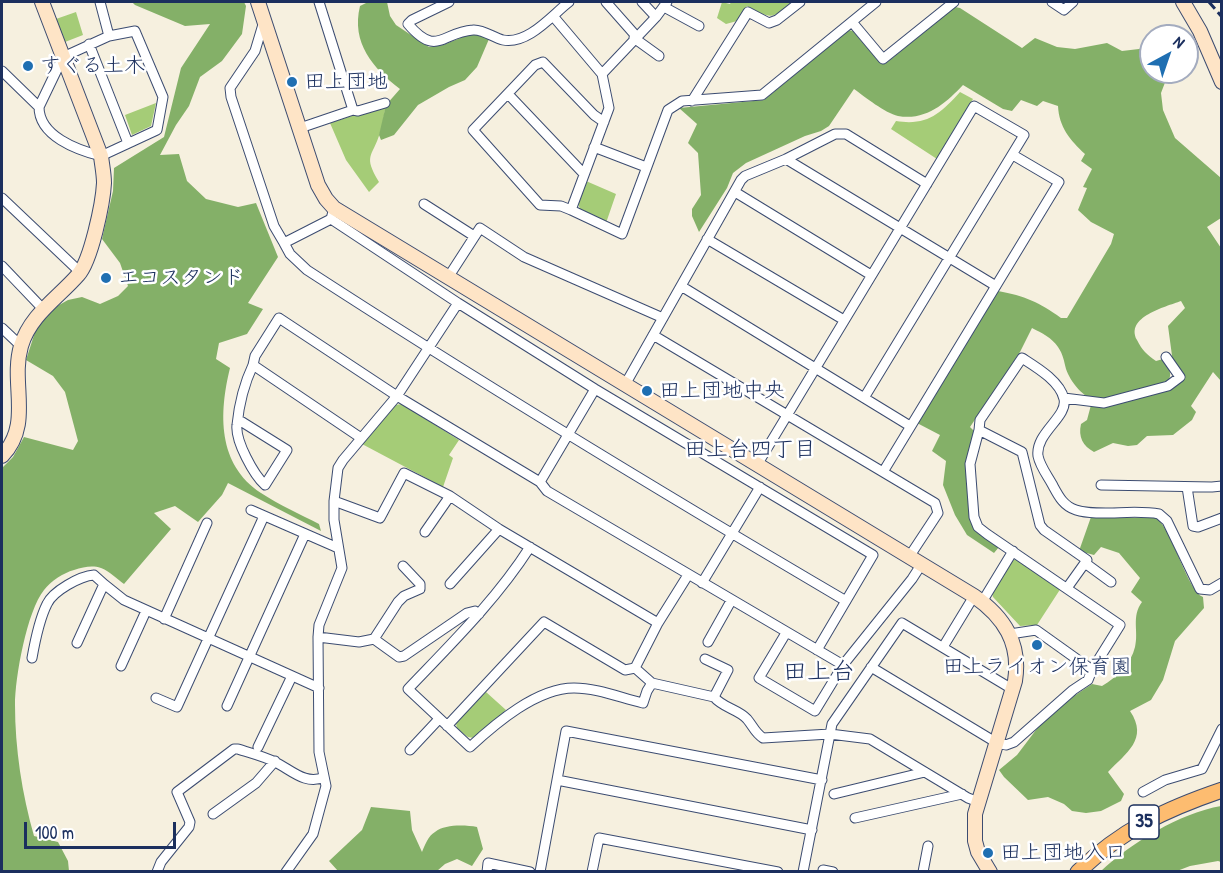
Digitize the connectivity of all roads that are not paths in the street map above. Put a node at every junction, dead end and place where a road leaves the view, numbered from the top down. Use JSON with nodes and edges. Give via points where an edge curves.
{"nodes":[{"id":1,"x":42,"y":2,"type":"edge"},
{"id":2,"x":100,"y":2,"type":"edge"},
{"id":3,"x":258,"y":2,"type":"edge"},
{"id":4,"x":319,"y":2,"type":"edge"},
{"id":5,"x":449,"y":2,"type":"edge"},
{"id":6,"x":569,"y":2,"type":"edge"},
{"id":7,"x":606,"y":2,"type":"edge"},
{"id":8,"x":642,"y":2,"type":"edge"},
{"id":9,"x":800,"y":2,"type":"edge"},
{"id":10,"x":876,"y":2,"type":"edge"},
{"id":11,"x":954,"y":2,"type":"edge"},
{"id":12,"x":1052,"y":2,"type":"edge"},
{"id":13,"x":1073,"y":2,"type":"edge"},
{"id":14,"x":1183,"y":2,"type":"edge"},
{"id":15,"x":665,"y":4,"type":"edge"},
{"id":16,"x":554,"y":16,"type":"junction"},
{"id":17,"x":656,"y":17,"type":"junction"},
{"id":18,"x":264,"y":21,"type":"junction"},
{"id":19,"x":852,"y":22,"type":"junction"},
{"id":20,"x":699,"y":26,"type":"dead end"},
{"id":21,"x":109,"y":36,"type":"junction"},
{"id":22,"x":635,"y":37,"type":"junction"},
{"id":23,"x":89,"y":44,"type":"junction"},
{"id":24,"x":659,"y":56,"type":"dead end"},
{"id":25,"x":63,"y":57,"type":"junction"},
{"id":26,"x":2,"y":71,"type":"edge"},
{"id":27,"x":602,"y":74,"type":"junction"},
{"id":28,"x":1221,"y":82,"type":"edge"},
{"id":29,"x":508,"y":94,"type":"junction"},
{"id":30,"x":692,"y":101,"type":"junction"},
{"id":31,"x":385,"y":103,"type":"dead end"},
{"id":32,"x":39,"y":107,"type":"junction"},
{"id":33,"x":353,"y":110,"type":"junction"},
{"id":34,"x":604,"y":122,"type":"junction"},
{"id":35,"x":300,"y":128,"type":"junction"},
{"id":36,"x":128,"y":143,"type":"junction"},
{"id":37,"x":594,"y":147,"type":"junction"},
{"id":38,"x":1013,"y":155,"type":"junction"},
{"id":39,"x":101,"y":156,"type":"junction"},
{"id":40,"x":786,"y":159,"type":"junction"},
{"id":41,"x":646,"y":167,"type":"junction"},
{"id":42,"x":584,"y":174,"type":"junction"},
{"id":43,"x":927,"y":184,"type":"junction"},
{"id":44,"x":735,"y":192,"type":"junction"},
{"id":45,"x":2,"y":198,"type":"edge"},
{"id":46,"x":424,"y":204,"type":"dead end"},
{"id":47,"x":571,"y":210,"type":"junction"},
{"id":48,"x":333,"y":213,"type":"junction"},
{"id":49,"x":900,"y":228,"type":"junction"},
{"id":50,"x":474,"y":236,"type":"junction"},
{"id":51,"x":708,"y":239,"type":"junction"},
{"id":52,"x":284,"y":243,"type":"junction"},
{"id":53,"x":949,"y":258,"type":"junction"},
{"id":54,"x":2,"y":266,"type":"edge"},
{"id":55,"x":81,"y":273,"type":"junction"},
{"id":56,"x":871,"y":275,"type":"junction"},
{"id":57,"x":449,"y":276,"type":"junction"},
{"id":58,"x":681,"y":286,"type":"junction"},
{"id":59,"x":996,"y":286,"type":"junction"},
{"id":60,"x":458,"y":303,"type":"junction"},
{"id":61,"x":43,"y":309,"type":"junction"},
{"id":62,"x":663,"y":318,"type":"junction"},
{"id":63,"x":844,"y":320,"type":"junction"},
{"id":64,"x":2,"y":328,"type":"edge"},
{"id":65,"x":653,"y":335,"type":"junction"},
{"id":66,"x":21,"y":346,"type":"junction"},
{"id":67,"x":428,"y":349,"type":"junction"},
{"id":68,"x":1166,"y":357,"type":"dead end"},
{"id":69,"x":253,"y":365,"type":"junction"},
{"id":70,"x":816,"y":367,"type":"junction"},
{"id":71,"x":626,"y":383,"type":"junction"},
{"id":72,"x":595,"y":389,"type":"junction"},
{"id":73,"x":397,"y":396,"type":"junction"},
{"id":74,"x":864,"y":398,"type":"junction"},
{"id":75,"x":1064,"y":398,"type":"junction"},
{"id":76,"x":787,"y":415,"type":"junction"},
{"id":77,"x":239,"y":420,"type":"junction"},
{"id":78,"x":910,"y":426,"type":"junction"},
{"id":79,"x":979,"y":430,"type":"junction"},
{"id":80,"x":568,"y":436,"type":"junction"},
{"id":81,"x":361,"y":438,"type":"junction"},
{"id":82,"x":2,"y":456,"type":"edge"},
{"id":83,"x":757,"y":465,"type":"junction"},
{"id":84,"x":883,"y":472,"type":"junction"},
{"id":85,"x":540,"y":482,"type":"junction"},
{"id":86,"x":1101,"y":485,"type":"dead end"},
{"id":87,"x":1221,"y":486,"type":"edge"},
{"id":88,"x":760,"y":487,"type":"junction"},
{"id":89,"x":1186,"y":487,"type":"junction"},
{"id":90,"x":450,"y":496,"type":"junction"},
{"id":91,"x":334,"y":501,"type":"junction"},
{"id":92,"x":251,"y":510,"type":"dead end"},
{"id":93,"x":264,"y":516,"type":"junction"},
{"id":94,"x":1221,"y":518,"type":"edge"},
{"id":95,"x":207,"y":523,"type":"dead end"},
{"id":96,"x":500,"y":529,"type":"junction"},
{"id":97,"x":425,"y":532,"type":"dead end"},
{"id":98,"x":305,"y":534,"type":"junction"},
{"id":99,"x":731,"y":534,"type":"junction"},
{"id":100,"x":530,"y":547,"type":"junction"},
{"id":101,"x":338,"y":548,"type":"junction"},
{"id":102,"x":1012,"y":551,"type":"junction"},
{"id":103,"x":909,"y":557,"type":"junction"},
{"id":104,"x":1085,"y":563,"type":"junction"},
{"id":105,"x":921,"y":565,"type":"junction"},
{"id":106,"x":404,"y":566,"type":"dead end"},
{"id":107,"x":688,"y":575,"type":"junction"},
{"id":108,"x":1111,"y":582,"type":"dead end"},
{"id":109,"x":702,"y":583,"type":"junction"},
{"id":110,"x":1221,"y":583,"type":"edge"},
{"id":111,"x":104,"y":584,"type":"junction"},
{"id":112,"x":450,"y":584,"type":"dead end"},
{"id":113,"x":1067,"y":588,"type":"junction"},
{"id":114,"x":978,"y":599,"type":"junction"},
{"id":115,"x":731,"y":601,"type":"junction"},
{"id":116,"x":846,"y":601,"type":"junction"},
{"id":117,"x":146,"y":611,"type":"junction"},
{"id":118,"x":479,"y":614,"type":"junction"},
{"id":119,"x":164,"y":619,"type":"junction"},
{"id":120,"x":658,"y":623,"type":"junction"},
{"id":121,"x":786,"y":633,"type":"junction"},
{"id":122,"x":1010,"y":634,"type":"junction"},
{"id":123,"x":207,"y":638,"type":"junction"},
{"id":124,"x":318,"y":638,"type":"junction"},
{"id":125,"x":374,"y":639,"type":"junction"},
{"id":126,"x":708,"y":642,"type":"dead end"},
{"id":127,"x":77,"y":643,"type":"dead end"},
{"id":128,"x":943,"y":647,"type":"junction"},
{"id":129,"x":817,"y":650,"type":"junction"},
{"id":130,"x":249,"y":657,"type":"junction"},
{"id":131,"x":32,"y":658,"type":"dead end"},
{"id":132,"x":705,"y":658,"type":"dead end"},
{"id":133,"x":843,"y":665,"type":"junction"},
{"id":134,"x":121,"y":666,"type":"dead end"},
{"id":135,"x":871,"y":667,"type":"junction"},
{"id":136,"x":635,"y":668,"type":"junction"},
{"id":137,"x":1092,"y":670,"type":"junction"},
{"id":138,"x":292,"y":676,"type":"junction"},
{"id":139,"x":652,"y":683,"type":"junction"},
{"id":140,"x":319,"y":688,"type":"junction"},
{"id":141,"x":1012,"y":689,"type":"junction"},
{"id":142,"x":714,"y":697,"type":"junction"},
{"id":143,"x":156,"y":698,"type":"dead end"},
{"id":144,"x":227,"y":705,"type":"dead end"},
{"id":145,"x":439,"y":719,"type":"junction"},
{"id":146,"x":447,"y":726,"type":"junction"},
{"id":147,"x":1221,"y":729,"type":"edge"},
{"id":148,"x":830,"y":734,"type":"junction"},
{"id":149,"x":997,"y":743,"type":"junction"},
{"id":150,"x":258,"y":747,"type":"dead end"},
{"id":151,"x":410,"y":750,"type":"dead end"},
{"id":152,"x":275,"y":762,"type":"junction"},
{"id":153,"x":925,"y":772,"type":"junction"},
{"id":154,"x":324,"y":777,"type":"junction"},
{"id":155,"x":557,"y":780,"type":"junction"},
{"id":156,"x":822,"y":780,"type":"junction"},
{"id":157,"x":1221,"y":790,"type":"edge"},
{"id":158,"x":1143,"y":792,"type":"dead end"},
{"id":159,"x":834,"y":794,"type":"dead end"},
{"id":160,"x":962,"y":794,"type":"junction"},
{"id":161,"x":979,"y":802,"type":"junction"},
{"id":162,"x":213,"y":814,"type":"dead end"},
{"id":163,"x":855,"y":818,"type":"dead end"},
{"id":164,"x":812,"y":830,"type":"junction"},
{"id":165,"x":928,"y":846,"type":"dead end"},
{"id":166,"x":287,"y":871,"type":"edge"},
{"id":167,"x":157,"y":872,"type":"edge"},
{"id":168,"x":487,"y":872,"type":"edge"},
{"id":169,"x":530,"y":872,"type":"edge"},
{"id":170,"x":540,"y":872,"type":"edge"},
{"id":171,"x":592,"y":872,"type":"edge"},
{"id":172,"x":778,"y":872,"type":"edge"},
{"id":173,"x":803,"y":872,"type":"edge"},
{"id":174,"x":823,"y":872,"type":"edge"},
{"id":175,"x":833,"y":872,"type":"edge"},
{"id":176,"x":923,"y":872,"type":"edge"},
{"id":177,"x":990,"y":872,"type":"edge"},
{"id":178,"x":1078,"y":872,"type":"edge"}],
"edges":[{"from":1,"to":25,"type":"street"},
{"from":2,"to":21,"type":"street"},
{"from":3,"to":18,"type":"street"},
{"from":4,"to":33,"type":"street"},
{"from":5,"to":16,"type":"street","via":[[408,24],[431,42],[476,29],[513,41]]},
{"from":6,"to":16,"type":"street"},
{"from":7,"to":22,"type":"street"},
{"from":8,"to":17,"type":"street"},
{"from":9,"to":30,"type":"street","via":[[769,22],[748,12]]},
{"from":10,"to":19,"type":"street"},
{"from":11,"to":19,"type":"street","via":[[883,59]]},
{"from":12,"to":13,"type":"street","via":[[1064,10]]},
{"from":14,"to":28,"type":"street"},
{"from":15,"to":17,"type":"street"},
{"from":15,"to":20,"type":"street"},
{"from":16,"to":27,"type":"street"},
{"from":17,"to":22,"type":"street"},
{"from":18,"to":35,"type":"street"},
{"from":18,"to":52,"type":"street","via":[[255,51],[230,88],[274,226]]},
{"from":19,"to":30,"type":"street","via":[[762,96]]},
{"from":21,"to":23,"type":"street"},
{"from":21,"to":36,"type":"street","via":[[135,31],[163,97],[157,130]]},
{"from":22,"to":24,"type":"street"},
{"from":22,"to":27,"type":"street"},
{"from":23,"to":25,"type":"street"},
{"from":23,"to":36,"type":"street"},
{"from":25,"to":32,"type":"street"},
{"from":25,"to":39,"type":"street"},
{"from":26,"to":32,"type":"street"},
{"from":27,"to":34,"type":"street","via":[[609,108]]},
{"from":29,"to":34,"type":"street","via":[[535,65],[543,62]]},
{"from":29,"to":42,"type":"street"},
{"from":29,"to":47,"type":"street","via":[[473,130],[540,205]]},
{"from":30,"to":41,"type":"street","via":[[682,101],[668,110]]},
{"from":31,"to":33,"type":"street"},
{"from":32,"to":39,"type":"street","via":[[49,130],[73,147]]},
{"from":33,"to":35,"type":"street"},
{"from":34,"to":37,"type":"street"},
{"from":35,"to":48,"type":"street","via":[[318,185]]},
{"from":36,"to":39,"type":"street"},
{"from":37,"to":41,"type":"street"},
{"from":37,"to":42,"type":"street"},
{"from":38,"to":43,"type":"street","via":[[1024,135],[974,106]]},
{"from":38,"to":53,"type":"street"},
{"from":38,"to":59,"type":"street","via":[[1059,182]]},
{"from":39,"to":55,"type":"street","via":[[102,202]]},
{"from":40,"to":43,"type":"street","via":[[835,134],[846,134]]},
{"from":40,"to":44,"type":"street","via":[[746,176]]},
{"from":40,"to":49,"type":"street"},
{"from":41,"to":47,"type":"street","via":[[622,234]]},
{"from":42,"to":47,"type":"street"},
{"from":43,"to":49,"type":"street"},
{"from":44,"to":51,"type":"street"},
{"from":44,"to":56,"type":"street"},
{"from":45,"to":55,"type":"street"},
{"from":46,"to":50,"type":"street"},
{"from":48,"to":52,"type":"street"},
{"from":48,"to":57,"type":"street"},
{"from":48,"to":60,"type":"street"},
{"from":49,"to":53,"type":"street"},
{"from":49,"to":56,"type":"street"},
{"from":50,"to":57,"type":"street"},
{"from":50,"to":62,"type":"street","via":[[480,228],[524,257]]},
{"from":51,"to":58,"type":"street"},
{"from":51,"to":63,"type":"street"},
{"from":52,"to":67,"type":"street","via":[[307,270]]},
{"from":53,"to":59,"type":"street"},
{"from":53,"to":74,"type":"street"},
{"from":54,"to":61,"type":"street"},
{"from":55,"to":61,"type":"street"},
{"from":56,"to":63,"type":"street"},
{"from":57,"to":71,"type":"street"},
{"from":58,"to":62,"type":"street"},
{"from":58,"to":70,"type":"street"},
{"from":59,"to":78,"type":"street"},
{"from":60,"to":67,"type":"street"},
{"from":60,"to":72,"type":"street"},
{"from":61,"to":66,"type":"street"},
{"from":62,"to":65,"type":"street"},
{"from":63,"to":70,"type":"street"},
{"from":64,"to":66,"type":"street"},
{"from":65,"to":71,"type":"street"},
{"from":65,"to":76,"type":"street"},
{"from":66,"to":82,"type":"street","via":[[17,365],[20,420],[15,437]]},
{"from":67,"to":73,"type":"street"},
{"from":67,"to":80,"type":"street"},
{"from":68,"to":75,"type":"street","via":[[1180,377],[1168,386],[1104,403]]},
{"from":69,"to":73,"type":"street","via":[[279,318]]},
{"from":69,"to":77,"type":"street"},
{"from":69,"to":81,"type":"street"},
{"from":70,"to":74,"type":"street"},
{"from":70,"to":76,"type":"street"},
{"from":71,"to":83,"type":"street"},
{"from":72,"to":80,"type":"street"},
{"from":72,"to":88,"type":"street"},
{"from":73,"to":81,"type":"street"},
{"from":73,"to":85,"type":"street"},
{"from":74,"to":78,"type":"street"},
{"from":75,"to":79,"type":"street","via":[[1051,380],[1022,358],[980,420]]},
{"from":75,"to":110,"type":"street","via":[[1061,411],[1038,448],[1040,464],[1059,497],[1081,511],[1159,514],[1167,521],[1200,589],[1210,590]]},
{"from":76,"to":83,"type":"street"},
{"from":76,"to":84,"type":"street"},
{"from":77,"to":77,"type":"street","via":[[239,438],[252,468],[265,485],[287,450]]},
{"from":78,"to":84,"type":"street"},
{"from":79,"to":102,"type":"street","via":[[970,464],[974,518],[978,527]]},
{"from":79,"to":104,"type":"street","via":[[1022,452],[1040,525],[1087,560]]},
{"from":80,"to":85,"type":"street"},
{"from":80,"to":99,"type":"street"},
{"from":81,"to":91,"type":"street","via":[[338,468]]},
{"from":83,"to":103,"type":"street"},
{"from":84,"to":103,"type":"street","via":[[935,503],[938,513]]},
{"from":85,"to":107,"type":"street","via":[[547,491]]},
{"from":86,"to":89,"type":"street"},
{"from":87,"to":89,"type":"street"},
{"from":88,"to":99,"type":"street"},
{"from":88,"to":116,"type":"street","via":[[873,555]]},
{"from":89,"to":94,"type":"street","via":[[1193,526]]},
{"from":90,"to":91,"type":"street","via":[[404,473],[380,518]]},
{"from":90,"to":96,"type":"street"},
{"from":90,"to":97,"type":"street"},
{"from":91,"to":101,"type":"street"},
{"from":92,"to":93,"type":"street"},
{"from":93,"to":98,"type":"street"},
{"from":93,"to":123,"type":"street"},
{"from":95,"to":119,"type":"street"},
{"from":96,"to":100,"type":"street"},
{"from":96,"to":112,"type":"street"},
{"from":98,"to":101,"type":"street"},
{"from":98,"to":130,"type":"street"},
{"from":99,"to":109,"type":"street"},
{"from":99,"to":116,"type":"street"},
{"from":100,"to":118,"type":"street"},
{"from":100,"to":120,"type":"street"},
{"from":101,"to":124,"type":"street","via":[[342,568],[319,625]]},
{"from":102,"to":113,"type":"street"},
{"from":102,"to":114,"type":"street"},
{"from":103,"to":105,"type":"street"},
{"from":104,"to":108,"type":"street"},
{"from":104,"to":113,"type":"street"},
{"from":105,"to":114,"type":"street"},
{"from":105,"to":133,"type":"street"},
{"from":106,"to":125,"type":"street","via":[[420,589],[398,602]]},
{"from":107,"to":109,"type":"street"},
{"from":107,"to":120,"type":"street"},
{"from":109,"to":115,"type":"street"},
{"from":111,"to":117,"type":"street"},
{"from":111,"to":127,"type":"street"},
{"from":111,"to":131,"type":"street","via":[[87,576],[65,587],[48,602]]},
{"from":113,"to":137,"type":"street","via":[[1120,626]]},
{"from":114,"to":122,"type":"street","via":[[999,616]]},
{"from":114,"to":128,"type":"street"},
{"from":115,"to":121,"type":"street"},
{"from":115,"to":126,"type":"street"},
{"from":116,"to":129,"type":"street"},
{"from":117,"to":119,"type":"street"},
{"from":117,"to":134,"type":"street"},
{"from":118,"to":125,"type":"street","via":[[467,613],[404,656],[399,657]]},
{"from":118,"to":145,"type":"street","via":[[408,689]]},
{"from":119,"to":123,"type":"street"},
{"from":120,"to":136,"type":"street"},
{"from":121,"to":129,"type":"street"},
{"from":121,"to":133,"type":"street","via":[[759,678],[815,711]]},
{"from":122,"to":137,"type":"street","via":[[1036,630]]},
{"from":122,"to":141,"type":"street","via":[[1016,657]]},
{"from":123,"to":130,"type":"street"},
{"from":123,"to":143,"type":"street","via":[[177,706]]},
{"from":124,"to":125,"type":"street","via":[[359,642]]},
{"from":124,"to":140,"type":"street"},
{"from":128,"to":135,"type":"street","via":[[902,623]]},
{"from":128,"to":141,"type":"street"},
{"from":129,"to":133,"type":"street"},
{"from":130,"to":138,"type":"street"},
{"from":130,"to":144,"type":"street"},
{"from":132,"to":142,"type":"street","via":[[728,670]]},
{"from":135,"to":148,"type":"street","via":[[832,724]]},
{"from":135,"to":149,"type":"street"},
{"from":136,"to":139,"type":"street"},
{"from":136,"to":146,"type":"street","via":[[625,670],[544,622]]},
{"from":137,"to":149,"type":"street","via":[[1088,680],[1014,742]]},
{"from":138,"to":140,"type":"street"},
{"from":138,"to":150,"type":"street"},
{"from":139,"to":142,"type":"street"},
{"from":139,"to":146,"type":"street","via":[[643,703],[573,688],[540,697],[507,715],[470,747]]},
{"from":140,"to":154,"type":"street","via":[[319,752]]},
{"from":141,"to":149,"type":"street"},
{"from":142,"to":148,"type":"street","via":[[746,717],[763,738]]},
{"from":145,"to":146,"type":"street"},
{"from":145,"to":151,"type":"street"},
{"from":147,"to":158,"type":"street","via":[[1202,769],[1165,780]]},
{"from":148,"to":153,"type":"street","via":[[870,739]]},
{"from":148,"to":156,"type":"street"},
{"from":149,"to":161,"type":"street"},
{"from":152,"to":154,"type":"street","via":[[304,778],[317,781]]},
{"from":152,"to":162,"type":"street","via":[[256,783]]},
{"from":152,"to":167,"type":"street","via":[[234,749],[177,792],[189,827]]},
{"from":153,"to":159,"type":"street"},
{"from":153,"to":160,"type":"street"},
{"from":154,"to":166,"type":"street","via":[[326,786],[313,834]]},
{"from":155,"to":156,"type":"street","via":[[566,731]]},
{"from":155,"to":164,"type":"street"},
{"from":155,"to":170,"type":"street"},
{"from":156,"to":164,"type":"street"},
{"from":157,"to":178,"type":"main road","number":"35","via":[[1132,828]]},
{"from":160,"to":161,"type":"street"},
{"from":160,"to":163,"type":"street"},
{"from":161,"to":177,"type":"street","via":[[975,841]]},
{"from":164,"to":173,"type":"street"},
{"from":165,"to":176,"type":"street"},
{"from":168,"to":169,"type":"street","via":[[488,863]]},
{"from":171,"to":172,"type":"street","via":[[599,838]]},
{"from":174,"to":175,"type":"street"}]}
